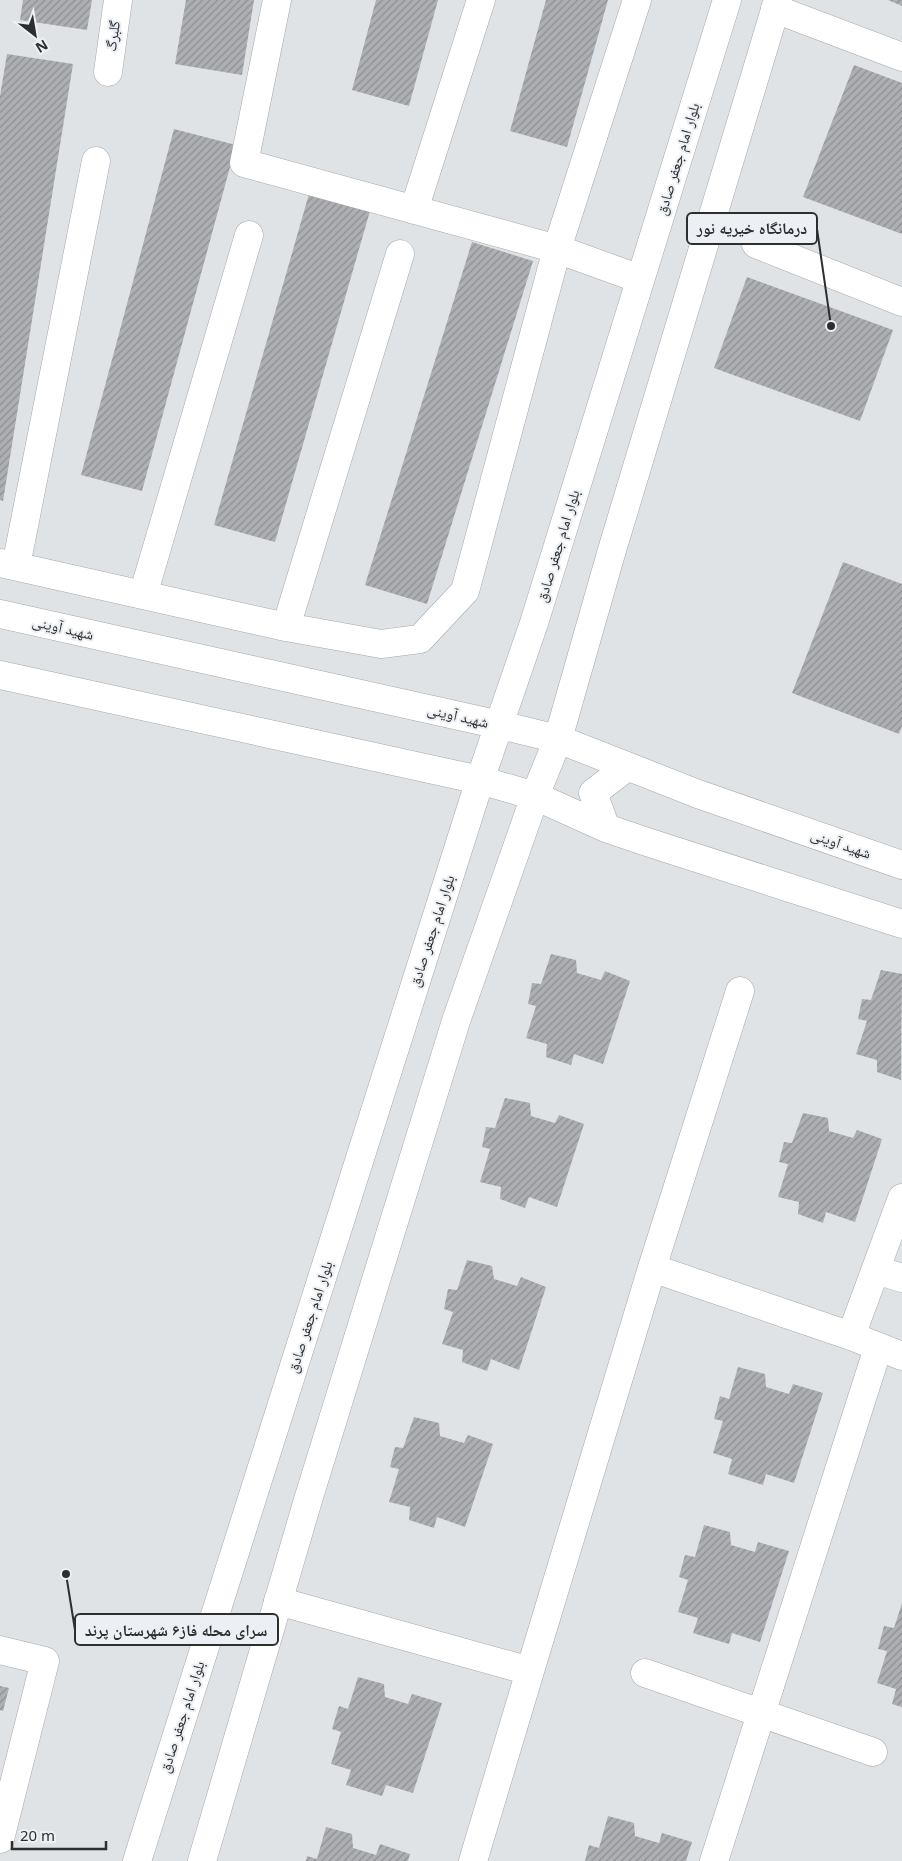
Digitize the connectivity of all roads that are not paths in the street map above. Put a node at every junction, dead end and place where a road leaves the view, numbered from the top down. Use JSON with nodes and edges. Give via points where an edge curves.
{"nodes":[{"id":1,"x":118,"y":0,"type":"edge"},
{"id":2,"x":277,"y":0,"type":"edge"},
{"id":3,"x":481,"y":0,"type":"edge"},
{"id":4,"x":637,"y":0,"type":"edge"},
{"id":5,"x":727,"y":0,"type":"edge"},
{"id":6,"x":776,"y":4,"type":"edge"},
{"id":7,"x":902,"y":58,"type":"edge"},
{"id":8,"x":108,"y":72,"type":"dead end"},
{"id":9,"x":96,"y":161,"type":"dead end"},
{"id":10,"x":414,"y":210,"type":"junction"},
{"id":11,"x":250,"y":235,"type":"dead end"},
{"id":12,"x":756,"y":244,"type":"dead end"},
{"id":13,"x":557,"y":249,"type":"junction"},
{"id":14,"x":400,"y":254,"type":"dead end"},
{"id":15,"x":640,"y":279,"type":"junction"},
{"id":16,"x":902,"y":302,"type":"edge"},
{"id":17,"x":8,"y":565,"type":"edge"},
{"id":18,"x":143,"y":595,"type":"junction"},
{"id":19,"x":0,"y":614,"type":"edge"},
{"id":20,"x":286,"y":626,"type":"junction"},
{"id":21,"x":0,"y":675,"type":"edge"},
{"id":22,"x":500,"y":725,"type":"junction"},
{"id":23,"x":558,"y":739,"type":"junction"},
{"id":24,"x":627,"y":767,"type":"junction"},
{"id":25,"x":480,"y":780,"type":"junction"},
{"id":26,"x":535,"y":796,"type":"junction"},
{"id":27,"x":606,"y":828,"type":"junction"},
{"id":28,"x":902,"y":865,"type":"edge"},
{"id":29,"x":902,"y":924,"type":"edge"},
{"id":30,"x":740,"y":991,"type":"dead end"},
{"id":31,"x":902,"y":1198,"type":"edge"},
{"id":32,"x":652,"y":1268,"type":"junction"},
{"id":33,"x":876,"y":1270,"type":"junction"},
{"id":34,"x":902,"y":1278,"type":"edge"},
{"id":35,"x":851,"y":1336,"type":"junction"},
{"id":36,"x":890,"y":1352,"type":"edge"},
{"id":37,"x":278,"y":1601,"type":"junction"},
{"id":38,"x":0,"y":1650,"type":"edge"},
{"id":39,"x":530,"y":1671,"type":"junction"},
{"id":40,"x":646,"y":1673,"type":"dead end"},
{"id":41,"x":761,"y":1713,"type":"junction"},
{"id":42,"x":873,"y":1752,"type":"dead end"},
{"id":43,"x":0,"y":1839,"type":"edge"},
{"id":44,"x":137,"y":1861,"type":"edge"},
{"id":45,"x":202,"y":1861,"type":"edge"},
{"id":46,"x":473,"y":1861,"type":"edge"},
{"id":47,"x":714,"y":1861,"type":"edge"}],
"edges":[{"from":1,"to":8,"type":"street","name":"گلبرگ"},
{"from":2,"to":10,"type":"street","via":[[244,163]]},
{"from":3,"to":10,"type":"street"},
{"from":4,"to":13,"type":"street"},
{"from":5,"to":15,"type":"street","name":"بلوار امام جعفر صادق"},
{"from":6,"to":7,"type":"street"},
{"from":6,"to":23,"type":"street"},
{"from":9,"to":17,"type":"street"},
{"from":10,"to":13,"type":"street"},
{"from":11,"to":18,"type":"street"},
{"from":12,"to":16,"type":"street"},
{"from":13,"to":15,"type":"street"},
{"from":13,"to":20,"type":"street","via":[[466,591],[420,639],[381,644]]},
{"from":14,"to":20,"type":"street"},
{"from":15,"to":22,"type":"street","name":"بلوار امام جعفر صادق"},
{"from":17,"to":18,"type":"street"},
{"from":18,"to":20,"type":"street"},
{"from":19,"to":22,"type":"street","name":"شهید آوینی"},
{"from":21,"to":25,"type":"street"},
{"from":22,"to":23,"type":"street","name":"شهید آوینی"},
{"from":22,"to":25,"type":"street","name":"بلوار امام جعفر صادق"},
{"from":23,"to":24,"type":"street","name":"شهید آوینی"},
{"from":23,"to":26,"type":"street"},
{"from":24,"to":27,"type":"street","via":[[593,793]]},
{"from":24,"to":28,"type":"street","name":"شهید آوینی"},
{"from":25,"to":26,"type":"street"},
{"from":25,"to":44,"type":"street","name":"بلوار امام جعفر صادق"},
{"from":26,"to":27,"type":"street"},
{"from":26,"to":37,"type":"street","via":[[456,1021]]},
{"from":27,"to":29,"type":"street"},
{"from":30,"to":32,"type":"street"},
{"from":31,"to":33,"type":"street"},
{"from":32,"to":35,"type":"street"},
{"from":32,"to":39,"type":"street"},
{"from":33,"to":34,"type":"street"},
{"from":33,"to":35,"type":"street"},
{"from":35,"to":36,"type":"street"},
{"from":36,"to":41,"type":"street"},
{"from":37,"to":39,"type":"street"},
{"from":37,"to":45,"type":"street"},
{"from":38,"to":43,"type":"street","via":[[44,1661]]},
{"from":39,"to":46,"type":"street"},
{"from":40,"to":41,"type":"street"},
{"from":41,"to":42,"type":"street"},
{"from":41,"to":47,"type":"street"}]}
